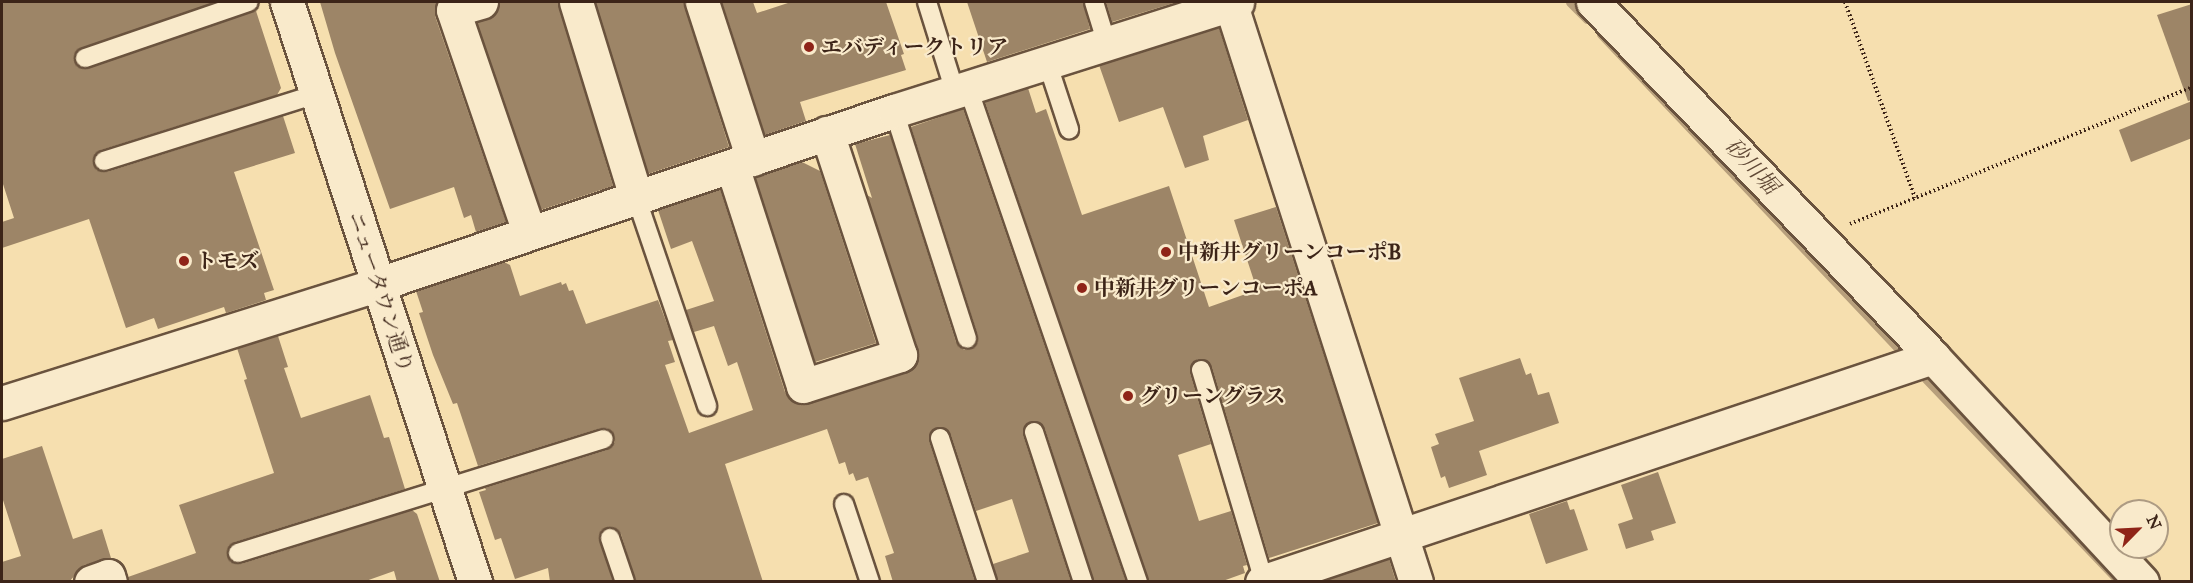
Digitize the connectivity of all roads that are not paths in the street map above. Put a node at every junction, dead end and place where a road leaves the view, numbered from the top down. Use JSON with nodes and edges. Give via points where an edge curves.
{"nodes":[{"id":1,"x":249,"y":2,"type":"edge"},
{"id":2,"x":287,"y":2,"type":"edge"},
{"id":3,"x":481,"y":2,"type":"edge"},
{"id":4,"x":576,"y":2,"type":"edge"},
{"id":5,"x":702,"y":2,"type":"edge"},
{"id":6,"x":927,"y":2,"type":"edge"},
{"id":7,"x":1094,"y":2,"type":"edge"},
{"id":8,"x":1233,"y":2,"type":"edge"},
{"id":9,"x":1593,"y":2,"type":"edge"},
{"id":10,"x":1106,"y":41,"type":"junction"},
{"id":11,"x":85,"y":58,"type":"dead end"},
{"id":12,"x":1047,"y":62,"type":"junction"},
{"id":13,"x":962,"y":90,"type":"junction"},
{"id":14,"x":317,"y":94,"type":"junction"},
{"id":15,"x":894,"y":111,"type":"junction"},
{"id":16,"x":1069,"y":129,"type":"dead end"},
{"id":17,"x":827,"y":133,"type":"junction"},
{"id":18,"x":104,"y":161,"type":"dead end"},
{"id":19,"x":742,"y":162,"type":"junction"},
{"id":20,"x":636,"y":197,"type":"junction"},
{"id":21,"x":529,"y":232,"type":"junction"},
{"id":22,"x":379,"y":284,"type":"junction"},
{"id":23,"x":968,"y":339,"type":"dead end"},
{"id":24,"x":1933,"y":357,"type":"junction"},
{"id":25,"x":1201,"y":370,"type":"dead end"},
{"id":26,"x":2,"y":403,"type":"edge"},
{"id":27,"x":707,"y":406,"type":"dead end"},
{"id":28,"x":1034,"y":432,"type":"dead end"},
{"id":29,"x":940,"y":438,"type":"dead end"},
{"id":30,"x":604,"y":439,"type":"dead end"},
{"id":31,"x":446,"y":490,"type":"junction"},
{"id":32,"x":844,"y":504,"type":"dead end"},
{"id":33,"x":1401,"y":537,"type":"junction"},
{"id":34,"x":610,"y":538,"type":"dead end"},
{"id":35,"x":238,"y":554,"type":"dead end"},
{"id":36,"x":1263,"y":581,"type":"edge"},
{"id":37,"x":91,"y":582,"type":"edge"},
{"id":38,"x":110,"y":582,"type":"edge"},
{"id":39,"x":475,"y":582,"type":"edge"},
{"id":40,"x":625,"y":582,"type":"edge"},
{"id":41,"x":870,"y":582,"type":"edge"},
{"id":42,"x":987,"y":582,"type":"edge"},
{"id":43,"x":1083,"y":582,"type":"edge"},
{"id":44,"x":1138,"y":582,"type":"edge"},
{"id":45,"x":1416,"y":582,"type":"edge"},
{"id":46,"x":2142,"y":582,"type":"edge"}],
"edges":[{"from":1,"to":11,"type":"lane"},
{"from":2,"to":14,"type":"street","name":"ニュータウン通り"},
{"from":3,"to":21,"type":"street","via":[[453,10]]},
{"from":4,"to":20,"type":"street"},
{"from":5,"to":19,"type":"street"},
{"from":6,"to":13,"type":"lane"},
{"from":7,"to":10,"type":"lane"},
{"from":8,"to":10,"type":"street"},
{"from":8,"to":33,"type":"street"},
{"from":9,"to":24,"type":"street"},
{"from":10,"to":12,"type":"street"},
{"from":12,"to":13,"type":"street"},
{"from":12,"to":16,"type":"lane"},
{"from":13,"to":15,"type":"street"},
{"from":13,"to":44,"type":"lane"},
{"from":14,"to":18,"type":"lane"},
{"from":14,"to":22,"type":"street","name":"ニュータウン通り"},
{"from":15,"to":17,"type":"street"},
{"from":15,"to":23,"type":"lane"},
{"from":17,"to":19,"type":"street"},
{"from":17,"to":19,"type":"street","via":[[900,355],[802,386]]},
{"from":19,"to":20,"type":"street"},
{"from":20,"to":21,"type":"street"},
{"from":20,"to":27,"type":"lane"},
{"from":21,"to":22,"type":"street"},
{"from":22,"to":26,"type":"street"},
{"from":22,"to":31,"type":"street","name":"ニュータウン通り"},
{"from":24,"to":33,"type":"street"},
{"from":24,"to":46,"type":"street"},
{"from":25,"to":36,"type":"lane"},
{"from":28,"to":43,"type":"lane"},
{"from":29,"to":42,"type":"lane"},
{"from":30,"to":31,"type":"lane"},
{"from":31,"to":35,"type":"lane"},
{"from":31,"to":39,"type":"street","name":"ニュータウン通り"},
{"from":32,"to":41,"type":"lane"},
{"from":33,"to":36,"type":"street"},
{"from":33,"to":45,"type":"street"},
{"from":34,"to":40,"type":"lane"},
{"from":37,"to":38,"type":"street","via":[[108,576]]}]}
